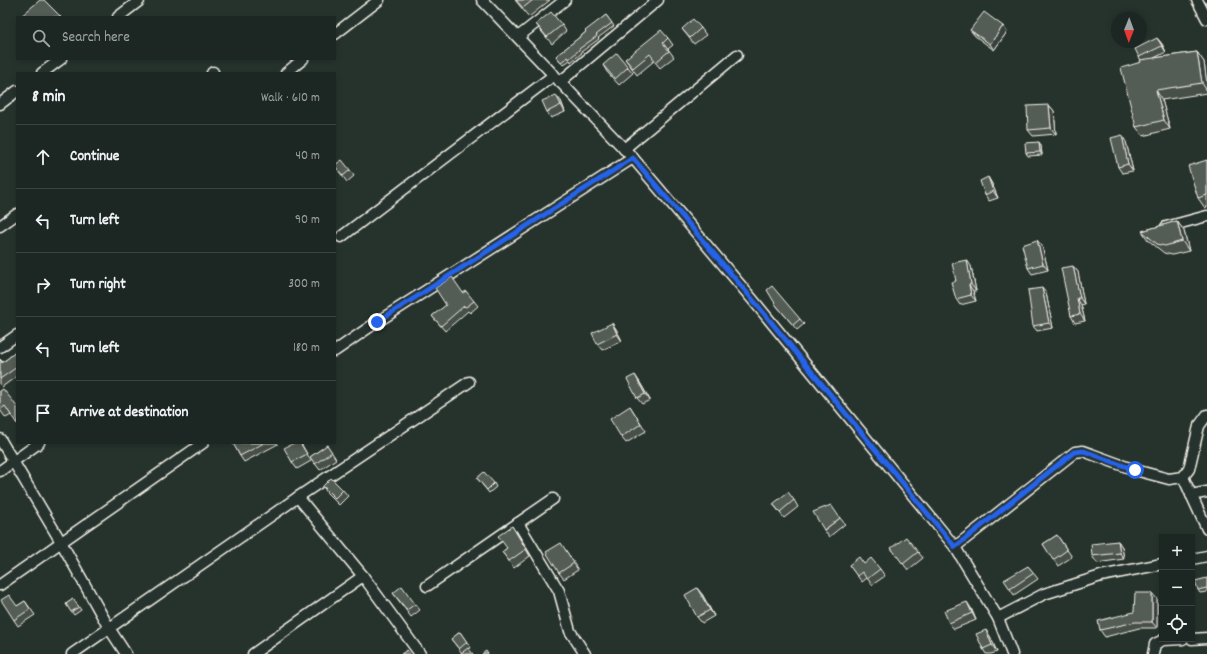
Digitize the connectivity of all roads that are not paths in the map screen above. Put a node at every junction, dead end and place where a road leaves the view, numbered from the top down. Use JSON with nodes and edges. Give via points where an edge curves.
{"nodes":[{"id":1,"x":379,"y":0,"type":"edge"},
{"id":2,"x":482,"y":0,"type":"edge"},
{"id":3,"x":564,"y":0,"type":"edge"},
{"id":4,"x":658,"y":0,"type":"edge"},
{"id":5,"x":1197,"y":0,"type":"edge"},
{"id":6,"x":139,"y":1,"type":"dead end"},
{"id":7,"x":119,"y":16,"type":"edge"},
{"id":8,"x":1207,"y":19,"type":"edge"},
{"id":9,"x":336,"y":33,"type":"edge"},
{"id":10,"x":518,"y":37,"type":"junction"},
{"id":11,"x":738,"y":55,"type":"dead end"},
{"id":12,"x":60,"y":60,"type":"edge"},
{"id":13,"x":303,"y":60,"type":"edge"},
{"id":14,"x":43,"y":72,"type":"edge"},
{"id":15,"x":287,"y":72,"type":"edge"},
{"id":16,"x":557,"y":78,"type":"junction"},
{"id":17,"x":16,"y":92,"type":"edge"},
{"id":18,"x":0,"y":104,"type":"edge"},
{"id":19,"x":624,"y":149,"type":"junction"},
{"id":20,"x":633,"y":158,"type":"junction"},
{"id":21,"x":16,"y":215,"type":"edge"},
{"id":22,"x":1207,"y":216,"type":"edge"},
{"id":23,"x":0,"y":226,"type":"edge"},
{"id":24,"x":1155,"y":230,"type":"edge"},
{"id":25,"x":341,"y":237,"type":"dead end"},
{"id":26,"x":16,"y":336,"type":"edge"},
{"id":27,"x":0,"y":346,"type":"edge"},
{"id":28,"x":336,"y":350,"type":"edge"},
{"id":29,"x":469,"y":382,"type":"dead end"},
{"id":30,"x":1207,"y":415,"type":"edge"},
{"id":31,"x":0,"y":439,"type":"edge"},
{"id":32,"x":38,"y":444,"type":"edge"},
{"id":33,"x":202,"y":444,"type":"edge"},
{"id":34,"x":14,"y":462,"type":"junction"},
{"id":35,"x":0,"y":471,"type":"edge"},
{"id":36,"x":1183,"y":477,"type":"junction"},
{"id":37,"x":1207,"y":492,"type":"edge"},
{"id":38,"x":1191,"y":495,"type":"junction"},
{"id":39,"x":298,"y":497,"type":"junction"},
{"id":40,"x":553,"y":499,"type":"dead end"},
{"id":41,"x":518,"y":523,"type":"junction"},
{"id":42,"x":1207,"y":529,"type":"edge"},
{"id":43,"x":61,"y":542,"type":"junction"},
{"id":44,"x":955,"y":547,"type":"junction"},
{"id":45,"x":1207,"y":556,"type":"edge"},
{"id":46,"x":1195,"y":558,"type":"edge"},
{"id":47,"x":1159,"y":565,"type":"edge"},
{"id":48,"x":362,"y":576,"type":"junction"},
{"id":49,"x":0,"y":585,"type":"edge"},
{"id":50,"x":427,"y":586,"type":"dead end"},
{"id":51,"x":998,"y":618,"type":"junction"},
{"id":52,"x":109,"y":628,"type":"junction"},
{"id":53,"x":1207,"y":638,"type":"edge"},
{"id":54,"x":1195,"y":639,"type":"edge"},
{"id":55,"x":1159,"y":642,"type":"edge"},
{"id":56,"x":72,"y":654,"type":"edge"},
{"id":57,"x":126,"y":654,"type":"edge"},
{"id":58,"x":253,"y":654,"type":"edge"},
{"id":59,"x":420,"y":654,"type":"edge"},
{"id":60,"x":585,"y":654,"type":"edge"},
{"id":61,"x":1012,"y":654,"type":"edge"},
{"id":62,"x":1153,"y":654,"type":"edge"}],
"edges":[{"from":1,"to":9,"type":"street"},
{"from":2,"to":10,"type":"street"},
{"from":3,"to":10,"type":"street"},
{"from":4,"to":16,"type":"street"},
{"from":5,"to":8,"type":"street"},
{"from":6,"to":7,"type":"street"},
{"from":10,"to":16,"type":"street"},
{"from":11,"to":19,"type":"street"},
{"from":12,"to":14,"type":"street"},
{"from":13,"to":15,"type":"street"},
{"from":16,"to":19,"type":"street"},
{"from":16,"to":25,"type":"street"},
{"from":17,"to":18,"type":"street"},
{"from":19,"to":20,"type":"street"},
{"from":20,"to":28,"type":"street"},
{"from":20,"to":44,"type":"street"},
{"from":21,"to":23,"type":"street"},
{"from":22,"to":24,"type":"street"},
{"from":26,"to":27,"type":"street"},
{"from":29,"to":39,"type":"street"},
{"from":30,"to":36,"type":"street","via":[[1199,426],[1189,469]]},
{"from":31,"to":34,"type":"street"},
{"from":32,"to":34,"type":"street"},
{"from":33,"to":43,"type":"street"},
{"from":34,"to":35,"type":"street"},
{"from":34,"to":43,"type":"street"},
{"from":36,"to":38,"type":"street"},
{"from":36,"to":44,"type":"street","via":[[1169,479],[1135,470],[1084,451],[1074,452]]},
{"from":37,"to":38,"type":"street"},
{"from":38,"to":42,"type":"street"},
{"from":39,"to":48,"type":"street"},
{"from":39,"to":52,"type":"street"},
{"from":40,"to":41,"type":"street"},
{"from":41,"to":50,"type":"street"},
{"from":41,"to":60,"type":"street","via":[[559,591],[570,631]]},
{"from":43,"to":49,"type":"street"},
{"from":43,"to":52,"type":"street"},
{"from":44,"to":51,"type":"street"},
{"from":45,"to":46,"type":"street"},
{"from":47,"to":51,"type":"street","via":[[1102,576],[1044,594]]},
{"from":48,"to":58,"type":"street"},
{"from":48,"to":59,"type":"street"},
{"from":51,"to":61,"type":"street"},
{"from":52,"to":56,"type":"street"},
{"from":52,"to":57,"type":"street"},
{"from":53,"to":54,"type":"street"},
{"from":55,"to":62,"type":"street","via":[[1155,644]]}]}
